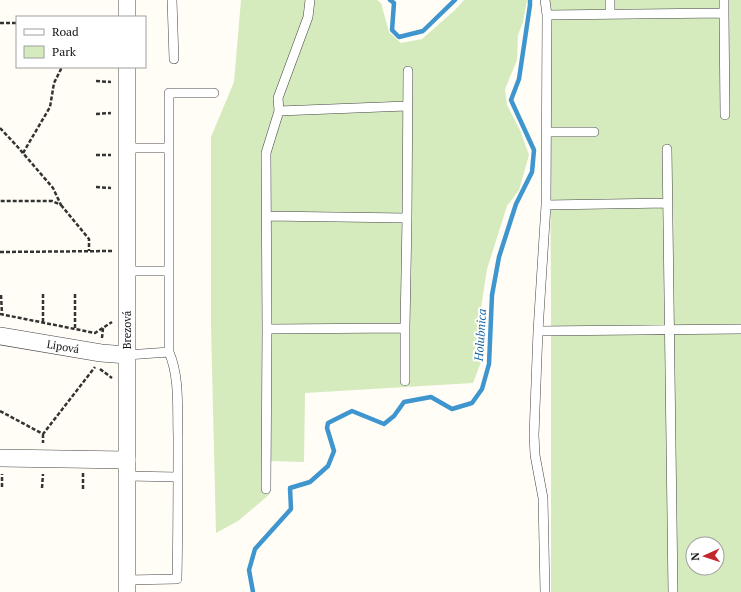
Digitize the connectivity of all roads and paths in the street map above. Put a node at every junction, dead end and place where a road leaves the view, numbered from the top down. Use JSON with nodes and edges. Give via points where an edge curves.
{"nodes":[{"id":1,"x":127,"y":0,"type":"edge"},
{"id":2,"x":172,"y":0,"type":"edge"},
{"id":3,"x":310,"y":0,"type":"edge"},
{"id":4,"x":546,"y":0,"type":"edge"},
{"id":5,"x":610,"y":0,"type":"edge"},
{"id":6,"x":724,"y":0,"type":"edge"},
{"id":7,"x":724,"y":13,"type":"junction"},
{"id":8,"x":610,"y":14,"type":"junction"},
{"id":9,"x":547,"y":15,"type":"junction"},
{"id":10,"x":127,"y":16,"type":"edge"},
{"id":11,"x":0,"y":22,"type":"edge"},
{"id":12,"x":16,"y":23,"type":"edge"},
{"id":13,"x":174,"y":59,"type":"dead end"},
{"id":14,"x":62,"y":68,"type":"edge"},
{"id":15,"x":127,"y":68,"type":"edge"},
{"id":16,"x":408,"y":71,"type":"dead end"},
{"id":17,"x":96,"y":82,"type":"dead end"},
{"id":18,"x":116,"y":82,"type":"dead end"},
{"id":19,"x":214,"y":93,"type":"dead end"},
{"id":20,"x":407,"y":106,"type":"junction"},
{"id":21,"x":279,"y":111,"type":"junction"},
{"id":22,"x":116,"y":113,"type":"dead end"},
{"id":23,"x":96,"y":114,"type":"dead end"},
{"id":24,"x":725,"y":114,"type":"dead end"},
{"id":25,"x":0,"y":128,"type":"edge"},
{"id":26,"x":546,"y":132,"type":"junction"},
{"id":27,"x":594,"y":132,"type":"dead end"},
{"id":28,"x":169,"y":148,"type":"junction"},
{"id":29,"x":667,"y":149,"type":"dead end"},
{"id":30,"x":122,"y":151,"type":"junction"},
{"id":31,"x":23,"y":153,"type":"junction"},
{"id":32,"x":96,"y":155,"type":"dead end"},
{"id":33,"x":96,"y":188,"type":"dead end"},
{"id":34,"x":117,"y":188,"type":"dead end"},
{"id":35,"x":0,"y":201,"type":"edge"},
{"id":36,"x":668,"y":203,"type":"junction"},
{"id":37,"x":62,"y":205,"type":"junction"},
{"id":38,"x":546,"y":205,"type":"junction"},
{"id":39,"x":266,"y":216,"type":"junction"},
{"id":40,"x":407,"y":218,"type":"junction"},
{"id":41,"x":89,"y":251,"type":"junction"},
{"id":42,"x":117,"y":251,"type":"dead end"},
{"id":43,"x":0,"y":252,"type":"edge"},
{"id":44,"x":127,"y":271,"type":"junction"},
{"id":45,"x":169,"y":271,"type":"junction"},
{"id":46,"x":43,"y":294,"type":"dead end"},
{"id":47,"x":75,"y":294,"type":"dead end"},
{"id":48,"x":1,"y":295,"type":"dead end"},
{"id":49,"x":1,"y":314,"type":"edge"},
{"id":50,"x":113,"y":321,"type":"dead end"},
{"id":51,"x":43,"y":322,"type":"junction"},
{"id":52,"x":405,"y":328,"type":"junction"},
{"id":53,"x":75,"y":329,"type":"junction"},
{"id":54,"x":267,"y":329,"type":"junction"},
{"id":55,"x":741,"y":329,"type":"edge"},
{"id":56,"x":670,"y":330,"type":"junction"},
{"id":57,"x":538,"y":331,"type":"junction"},
{"id":58,"x":0,"y":336,"type":"edge"},
{"id":59,"x":169,"y":352,"type":"junction"},
{"id":60,"x":127,"y":355,"type":"junction"},
{"id":61,"x":96,"y":367,"type":"dead end"},
{"id":62,"x":405,"y":381,"type":"dead end"},
{"id":63,"x":0,"y":411,"type":"edge"},
{"id":64,"x":0,"y":458,"type":"edge"},
{"id":65,"x":127,"y":468,"type":"junction"},
{"id":66,"x":178,"y":477,"type":"junction"},
{"id":67,"x":266,"y":489,"type":"dead end"},
{"id":68,"x":127,"y":586,"type":"edge"},
{"id":69,"x":545,"y":592,"type":"edge"},
{"id":70,"x":673,"y":592,"type":"edge"}],
"edges":[{"from":1,"to":10,"type":"street"},
{"from":2,"to":13,"type":"lane"},
{"from":3,"to":21,"type":"lane","via":[[308,17],[278,98]]},
{"from":4,"to":9,"type":"lane"},
{"from":5,"to":8,"type":"lane"},
{"from":6,"to":7,"type":"lane"},
{"from":7,"to":8,"type":"lane"},
{"from":7,"to":24,"type":"lane"},
{"from":8,"to":9,"type":"lane"},
{"from":9,"to":26,"type":"lane"},
{"from":11,"to":12,"type":"path"},
{"from":14,"to":31,"type":"path","via":[[54,83],[50,107]]},
{"from":15,"to":30,"type":"street","name":"Brezová"},
{"from":16,"to":20,"type":"lane"},
{"from":17,"to":18,"type":"path"},
{"from":19,"to":28,"type":"lane","via":[[169,94]]},
{"from":20,"to":21,"type":"lane"},
{"from":20,"to":40,"type":"lane"},
{"from":21,"to":39,"type":"lane","via":[[266,153]]},
{"from":22,"to":23,"type":"path"},
{"from":25,"to":31,"type":"path"},
{"from":26,"to":27,"type":"lane"},
{"from":26,"to":38,"type":"lane"},
{"from":28,"to":30,"type":"lane"},
{"from":28,"to":45,"type":"lane"},
{"from":29,"to":36,"type":"lane"},
{"from":30,"to":32,"type":"path"},
{"from":30,"to":44,"type":"street","name":"Brezová"},
{"from":31,"to":37,"type":"path","via":[[53,188]]},
{"from":33,"to":34,"type":"path"},
{"from":35,"to":37,"type":"path","via":[[52,201]]},
{"from":36,"to":38,"type":"lane"},
{"from":36,"to":56,"type":"lane"},
{"from":37,"to":41,"type":"path","via":[[89,239]]},
{"from":38,"to":57,"type":"lane"},
{"from":39,"to":40,"type":"lane"},
{"from":39,"to":54,"type":"lane"},
{"from":40,"to":52,"type":"lane"},
{"from":41,"to":42,"type":"path"},
{"from":41,"to":43,"type":"path"},
{"from":44,"to":45,"type":"lane"},
{"from":44,"to":60,"type":"street","name":"Brezová"},
{"from":45,"to":59,"type":"lane"},
{"from":46,"to":51,"type":"path"},
{"from":47,"to":53,"type":"path"},
{"from":48,"to":49,"type":"path"},
{"from":49,"to":51,"type":"path"},
{"from":50,"to":53,"type":"path","via":[[95,333]]},
{"from":51,"to":53,"type":"path"},
{"from":52,"to":54,"type":"lane"},
{"from":52,"to":62,"type":"lane"},
{"from":54,"to":67,"type":"lane"},
{"from":55,"to":56,"type":"lane"},
{"from":56,"to":57,"type":"lane"},
{"from":56,"to":70,"type":"lane"},
{"from":57,"to":69,"type":"lane","via":[[534,435],[543,498]]},
{"from":58,"to":60,"type":"street","name":"Lipová","via":[[100,353]]},
{"from":59,"to":60,"type":"lane"},
{"from":59,"to":66,"type":"lane","via":[[176,373]]},
{"from":60,"to":65,"type":"street","name":"Brezová"},
{"from":61,"to":63,"type":"path","via":[[43,434]]},
{"from":64,"to":65,"type":"street"},
{"from":65,"to":66,"type":"lane"},
{"from":65,"to":68,"type":"street","name":"Brezová"},
{"from":66,"to":68,"type":"lane","via":[[177,579]]}]}
